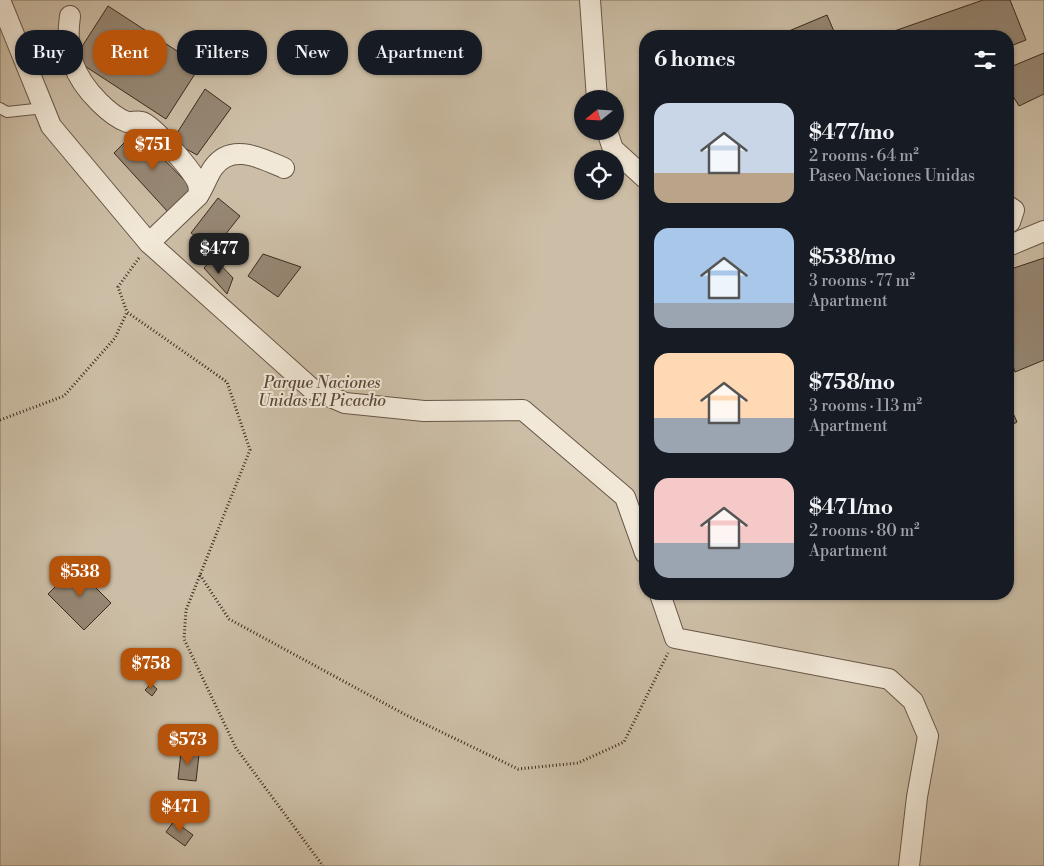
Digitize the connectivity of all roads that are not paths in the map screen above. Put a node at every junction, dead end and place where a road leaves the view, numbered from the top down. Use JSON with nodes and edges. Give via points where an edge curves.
{"nodes":[{"id":1,"x":0,"y":0,"type":"edge"},
{"id":2,"x":590,"y":0,"type":"edge"},
{"id":3,"x":70,"y":16,"type":"dead end"},
{"id":4,"x":596,"y":90,"type":"edge"},
{"id":5,"x":0,"y":108,"type":"edge"},
{"id":6,"x":44,"y":108,"type":"junction"},
{"id":7,"x":610,"y":140,"type":"edge"},
{"id":8,"x":284,"y":168,"type":"dead end"},
{"id":9,"x":639,"y":173,"type":"edge"},
{"id":10,"x":198,"y":196,"type":"junction"},
{"id":11,"x":1044,"y":232,"type":"edge"},
{"id":12,"x":149,"y":243,"type":"junction"},
{"id":13,"x":1014,"y":244,"type":"edge"},
{"id":14,"x":639,"y":536,"type":"edge"},
{"id":15,"x":662,"y":600,"type":"edge"},
{"id":16,"x":909,"y":866,"type":"edge"}],
"edges":[{"from":1,"to":6,"type":"street"},
{"from":2,"to":4,"type":"street"},
{"from":3,"to":10,"type":"street","via":[[67,37],[71,60],[83,87],[109,112],[128,122],[142,121],[154,130],[194,176],[199,186]]},
{"from":5,"to":6,"type":"lane","via":[[7,112]]},
{"from":6,"to":12,"type":"street","via":[[51,126]]},
{"from":7,"to":9,"type":"street","via":[[613,149]]},
{"from":8,"to":10,"type":"street","via":[[253,155],[235,153],[221,159]]},
{"from":10,"to":12,"type":"street"},
{"from":11,"to":13,"type":"street"},
{"from":12,"to":14,"type":"street","via":[[312,389],[336,400],[424,411],[523,410],[625,497]]},
{"from":15,"to":16,"type":"street","via":[[675,638],[889,679],[913,701],[928,736]]}]}
